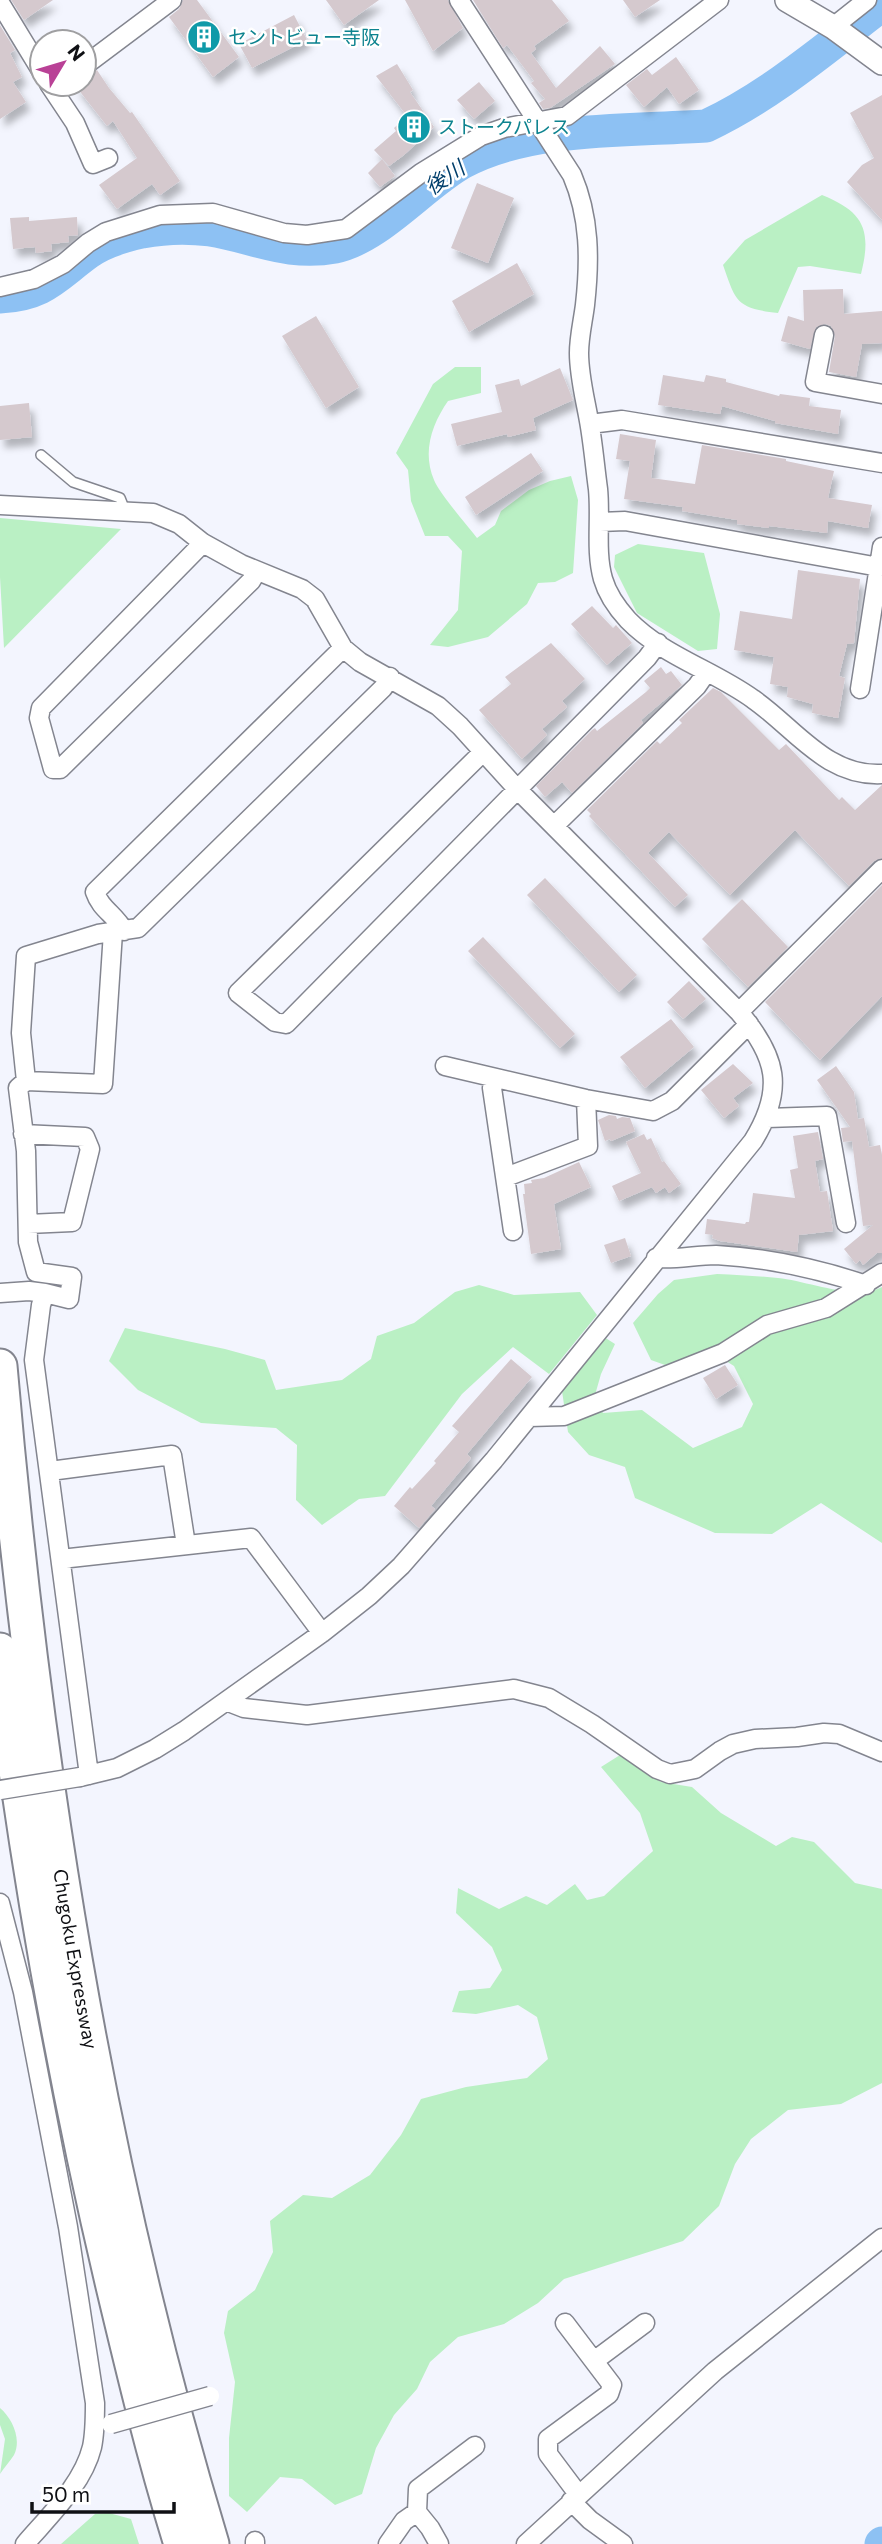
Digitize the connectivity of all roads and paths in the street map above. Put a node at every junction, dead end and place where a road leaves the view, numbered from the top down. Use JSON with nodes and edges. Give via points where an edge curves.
{"nodes":[{"id":1,"x":172,"y":0,"type":"edge"},
{"id":2,"x":459,"y":0,"type":"edge"},
{"id":3,"x":719,"y":0,"type":"edge"},
{"id":4,"x":787,"y":0,"type":"edge"},
{"id":5,"x":867,"y":0,"type":"edge"},
{"id":6,"x":0,"y":3,"type":"edge"},
{"id":7,"x":834,"y":27,"type":"junction"},
{"id":8,"x":28,"y":49,"type":"edge"},
{"id":9,"x":98,"y":56,"type":"edge"},
{"id":10,"x":882,"y":63,"type":"edge"},
{"id":11,"x":62,"y":98,"type":"edge"},
{"id":12,"x":539,"y":125,"type":"junction"},
{"id":13,"x":108,"y":158,"type":"dead end"},
{"id":14,"x":0,"y":287,"type":"edge"},
{"id":15,"x":824,"y":335,"type":"dead end"},
{"id":16,"x":882,"y":394,"type":"edge"},
{"id":17,"x":590,"y":424,"type":"junction"},
{"id":18,"x":41,"y":455,"type":"dead end"},
{"id":19,"x":882,"y":463,"type":"edge"},
{"id":20,"x":0,"y":505,"type":"edge"},
{"id":21,"x":127,"y":513,"type":"junction"},
{"id":22,"x":600,"y":522,"type":"junction"},
{"id":23,"x":203,"y":543,"type":"junction"},
{"id":24,"x":882,"y":547,"type":"edge"},
{"id":25,"x":878,"y":567,"type":"junction"},
{"id":26,"x":257,"y":571,"type":"junction"},
{"id":27,"x":657,"y":643,"type":"junction"},
{"id":28,"x":343,"y":648,"type":"junction"},
{"id":29,"x":706,"y":673,"type":"junction"},
{"id":30,"x":390,"y":677,"type":"junction"},
{"id":31,"x":860,"y":689,"type":"dead end"},
{"id":32,"x":482,"y":752,"type":"junction"},
{"id":33,"x":882,"y":774,"type":"edge"},
{"id":34,"x":518,"y":790,"type":"junction"},
{"id":35,"x":554,"y":826,"type":"junction"},
{"id":36,"x":882,"y":869,"type":"edge"},
{"id":37,"x":119,"y":932,"type":"junction"},
{"id":38,"x":744,"y":1018,"type":"junction"},
{"id":39,"x":445,"y":1066,"type":"dead end"},
{"id":40,"x":494,"y":1078,"type":"junction"},
{"id":41,"x":26,"y":1081,"type":"junction"},
{"id":42,"x":586,"y":1099,"type":"junction"},
{"id":43,"x":767,"y":1118,"type":"junction"},
{"id":44,"x":23,"y":1134,"type":"junction"},
{"id":45,"x":506,"y":1177,"type":"junction"},
{"id":46,"x":846,"y":1223,"type":"dead end"},
{"id":47,"x":28,"y":1224,"type":"junction"},
{"id":48,"x":513,"y":1231,"type":"dead end"},
{"id":49,"x":656,"y":1258,"type":"junction"},
{"id":50,"x":882,"y":1273,"type":"edge"},
{"id":51,"x":866,"y":1284,"type":"junction"},
{"id":52,"x":37,"y":1292,"type":"junction"},
{"id":53,"x":0,"y":1293,"type":"edge"},
{"id":54,"x":0,"y":1366,"type":"edge"},
{"id":55,"x":529,"y":1417,"type":"junction"},
{"id":56,"x":50,"y":1471,"type":"junction"},
{"id":57,"x":186,"y":1545,"type":"junction"},
{"id":58,"x":61,"y":1559,"type":"junction"},
{"id":59,"x":322,"y":1633,"type":"junction"},
{"id":60,"x":0,"y":1650,"type":"edge"},
{"id":61,"x":226,"y":1701,"type":"junction"},
{"id":62,"x":882,"y":1752,"type":"edge"},
{"id":63,"x":85,"y":1776,"type":"junction"},
{"id":64,"x":0,"y":1790,"type":"edge"},
{"id":65,"x":0,"y":1903,"type":"edge"},
{"id":66,"x":882,"y":2238,"type":"edge"},
{"id":67,"x":565,"y":2323,"type":"dead end"},
{"id":68,"x":645,"y":2323,"type":"dead end"},
{"id":69,"x":594,"y":2361,"type":"junction"},
{"id":70,"x":210,"y":2396,"type":"dead end"},
{"id":71,"x":103,"y":2425,"type":"junction"},
{"id":72,"x":475,"y":2446,"type":"dead end"},
{"id":73,"x":575,"y":2498,"type":"junction"},
{"id":74,"x":417,"y":2512,"type":"junction"},
{"id":75,"x":26,"y":2544,"type":"edge"},
{"id":76,"x":181,"y":2544,"type":"edge"},
{"id":77,"x":212,"y":2544,"type":"edge"},
{"id":78,"x":388,"y":2544,"type":"edge"},
{"id":79,"x":439,"y":2544,"type":"edge"},
{"id":80,"x":526,"y":2544,"type":"edge"},
{"id":81,"x":623,"y":2544,"type":"edge"}],
"edges":[{"from":1,"to":9,"type":"street"},
{"from":2,"to":12,"type":"street"},
{"from":3,"to":12,"type":"street","via":[[567,117]]},
{"from":4,"to":7,"type":"street"},
{"from":5,"to":7,"type":"street"},
{"from":6,"to":8,"type":"street"},
{"from":7,"to":10,"type":"street"},
{"from":11,"to":13,"type":"street","via":[[93,164]]},
{"from":12,"to":14,"type":"street","via":[[504,128],[481,136],[421,173],[346,229],[307,235],[213,213],[160,215],[106,232],[63,264],[34,279]]},
{"from":12,"to":17,"type":"street","via":[[582,197],[588,257],[579,350]]},
{"from":15,"to":16,"type":"street","via":[[815,382]]},
{"from":17,"to":19,"type":"street","via":[[622,420]]},
{"from":17,"to":22,"type":"street"},
{"from":18,"to":21,"type":"lane","via":[[74,482],[120,498]]},
{"from":20,"to":21,"type":"street"},
{"from":21,"to":23,"type":"street","via":[[153,513]]},
{"from":22,"to":25,"type":"street","via":[[625,521]]},
{"from":22,"to":27,"type":"street","via":[[603,580],[628,620]]},
{"from":23,"to":26,"type":"street"},
{"from":23,"to":26,"type":"street","via":[[41,708],[38,718],[53,769],[60,768]]},
{"from":24,"to":25,"type":"street"},
{"from":25,"to":31,"type":"street"},
{"from":26,"to":28,"type":"street","via":[[315,599]]},
{"from":27,"to":29,"type":"street"},
{"from":27,"to":34,"type":"street"},
{"from":28,"to":30,"type":"street"},
{"from":28,"to":37,"type":"street","via":[[95,892],[99,904],[118,920]]},
{"from":29,"to":33,"type":"street","via":[[771,711],[807,746],[832,762],[857,773]]},
{"from":29,"to":35,"type":"street"},
{"from":30,"to":32,"type":"street","via":[[438,706]]},
{"from":30,"to":37,"type":"street","via":[[138,928]]},
{"from":32,"to":34,"type":"street"},
{"from":32,"to":34,"type":"street","via":[[238,993],[275,1022],[286,1024]]},
{"from":34,"to":35,"type":"street"},
{"from":35,"to":38,"type":"street"},
{"from":36,"to":38,"type":"street"},
{"from":37,"to":41,"type":"street","via":[[26,956],[21,1033]]},
{"from":37,"to":41,"type":"street","via":[[103,1084]]},
{"from":38,"to":42,"type":"street","via":[[672,1101],[653,1111]]},
{"from":38,"to":43,"type":"street","via":[[762,1043],[772,1069],[774,1089]]},
{"from":39,"to":40,"type":"street"},
{"from":40,"to":42,"type":"street"},
{"from":40,"to":45,"type":"street"},
{"from":41,"to":44,"type":"street","via":[[18,1088]]},
{"from":42,"to":45,"type":"street","via":[[588,1146]]},
{"from":43,"to":46,"type":"street","via":[[827,1116]]},
{"from":43,"to":49,"type":"street","via":[[732,1168]]},
{"from":44,"to":47,"type":"street"},
{"from":44,"to":47,"type":"street","via":[[85,1137],[90,1149],[72,1222]]},
{"from":45,"to":48,"type":"street"},
{"from":47,"to":52,"type":"street","via":[[36,1272],[72,1277],[69,1298]]},
{"from":49,"to":51,"type":"street","via":[[712,1255],[778,1260]]},
{"from":49,"to":55,"type":"street"},
{"from":50,"to":51,"type":"street"},
{"from":51,"to":55,"type":"street","via":[[826,1308],[767,1325],[723,1353],[577,1411]]},
{"from":52,"to":53,"type":"street"},
{"from":52,"to":56,"type":"street","via":[[41,1305],[34,1360]]},
{"from":54,"to":77,"type":"highway","name":"Chugoku Expressway","via":[[22,1603],[72,1940],[111,2146],[157,2347]]},
{"from":55,"to":59,"type":"street","via":[[401,1566]]},
{"from":56,"to":57,"type":"street","via":[[172,1455]]},
{"from":56,"to":58,"type":"street"},
{"from":57,"to":58,"type":"street"},
{"from":57,"to":59,"type":"street","via":[[251,1538]]},
{"from":58,"to":63,"type":"street"},
{"from":59,"to":61,"type":"street"},
{"from":60,"to":76,"type":"highway","name":"Chugoku Expressway","via":[[17,1785],[82,2153],[127,2346]]},
{"from":61,"to":62,"type":"street","via":[[244,1708],[307,1715],[514,1689],[549,1698],[670,1774],[695,1769],[733,1744],[755,1739],[839,1734]]},
{"from":61,"to":63,"type":"street","via":[[155,1749],[117,1768]]},
{"from":63,"to":64,"type":"street","bridge":true},
{"from":65,"to":71,"type":"street","via":[[23,1992],[68,2227],[95,2403]]},
{"from":66,"to":73,"type":"street","via":[[715,2371]]},
{"from":67,"to":69,"type":"street"},
{"from":68,"to":69,"type":"street"},
{"from":69,"to":73,"type":"street","via":[[612,2385],[609,2394],[548,2439],[548,2454]]},
{"from":70,"to":71,"type":"street","bridge":true},
{"from":71,"to":75,"type":"street","via":[[78,2478]]},
{"from":72,"to":74,"type":"street","via":[[418,2489]]},
{"from":73,"to":80,"type":"street"},
{"from":73,"to":81,"type":"street","via":[[590,2520]]},
{"from":74,"to":78,"type":"street","via":[[404,2521]]},
{"from":74,"to":79,"type":"street"}]}
